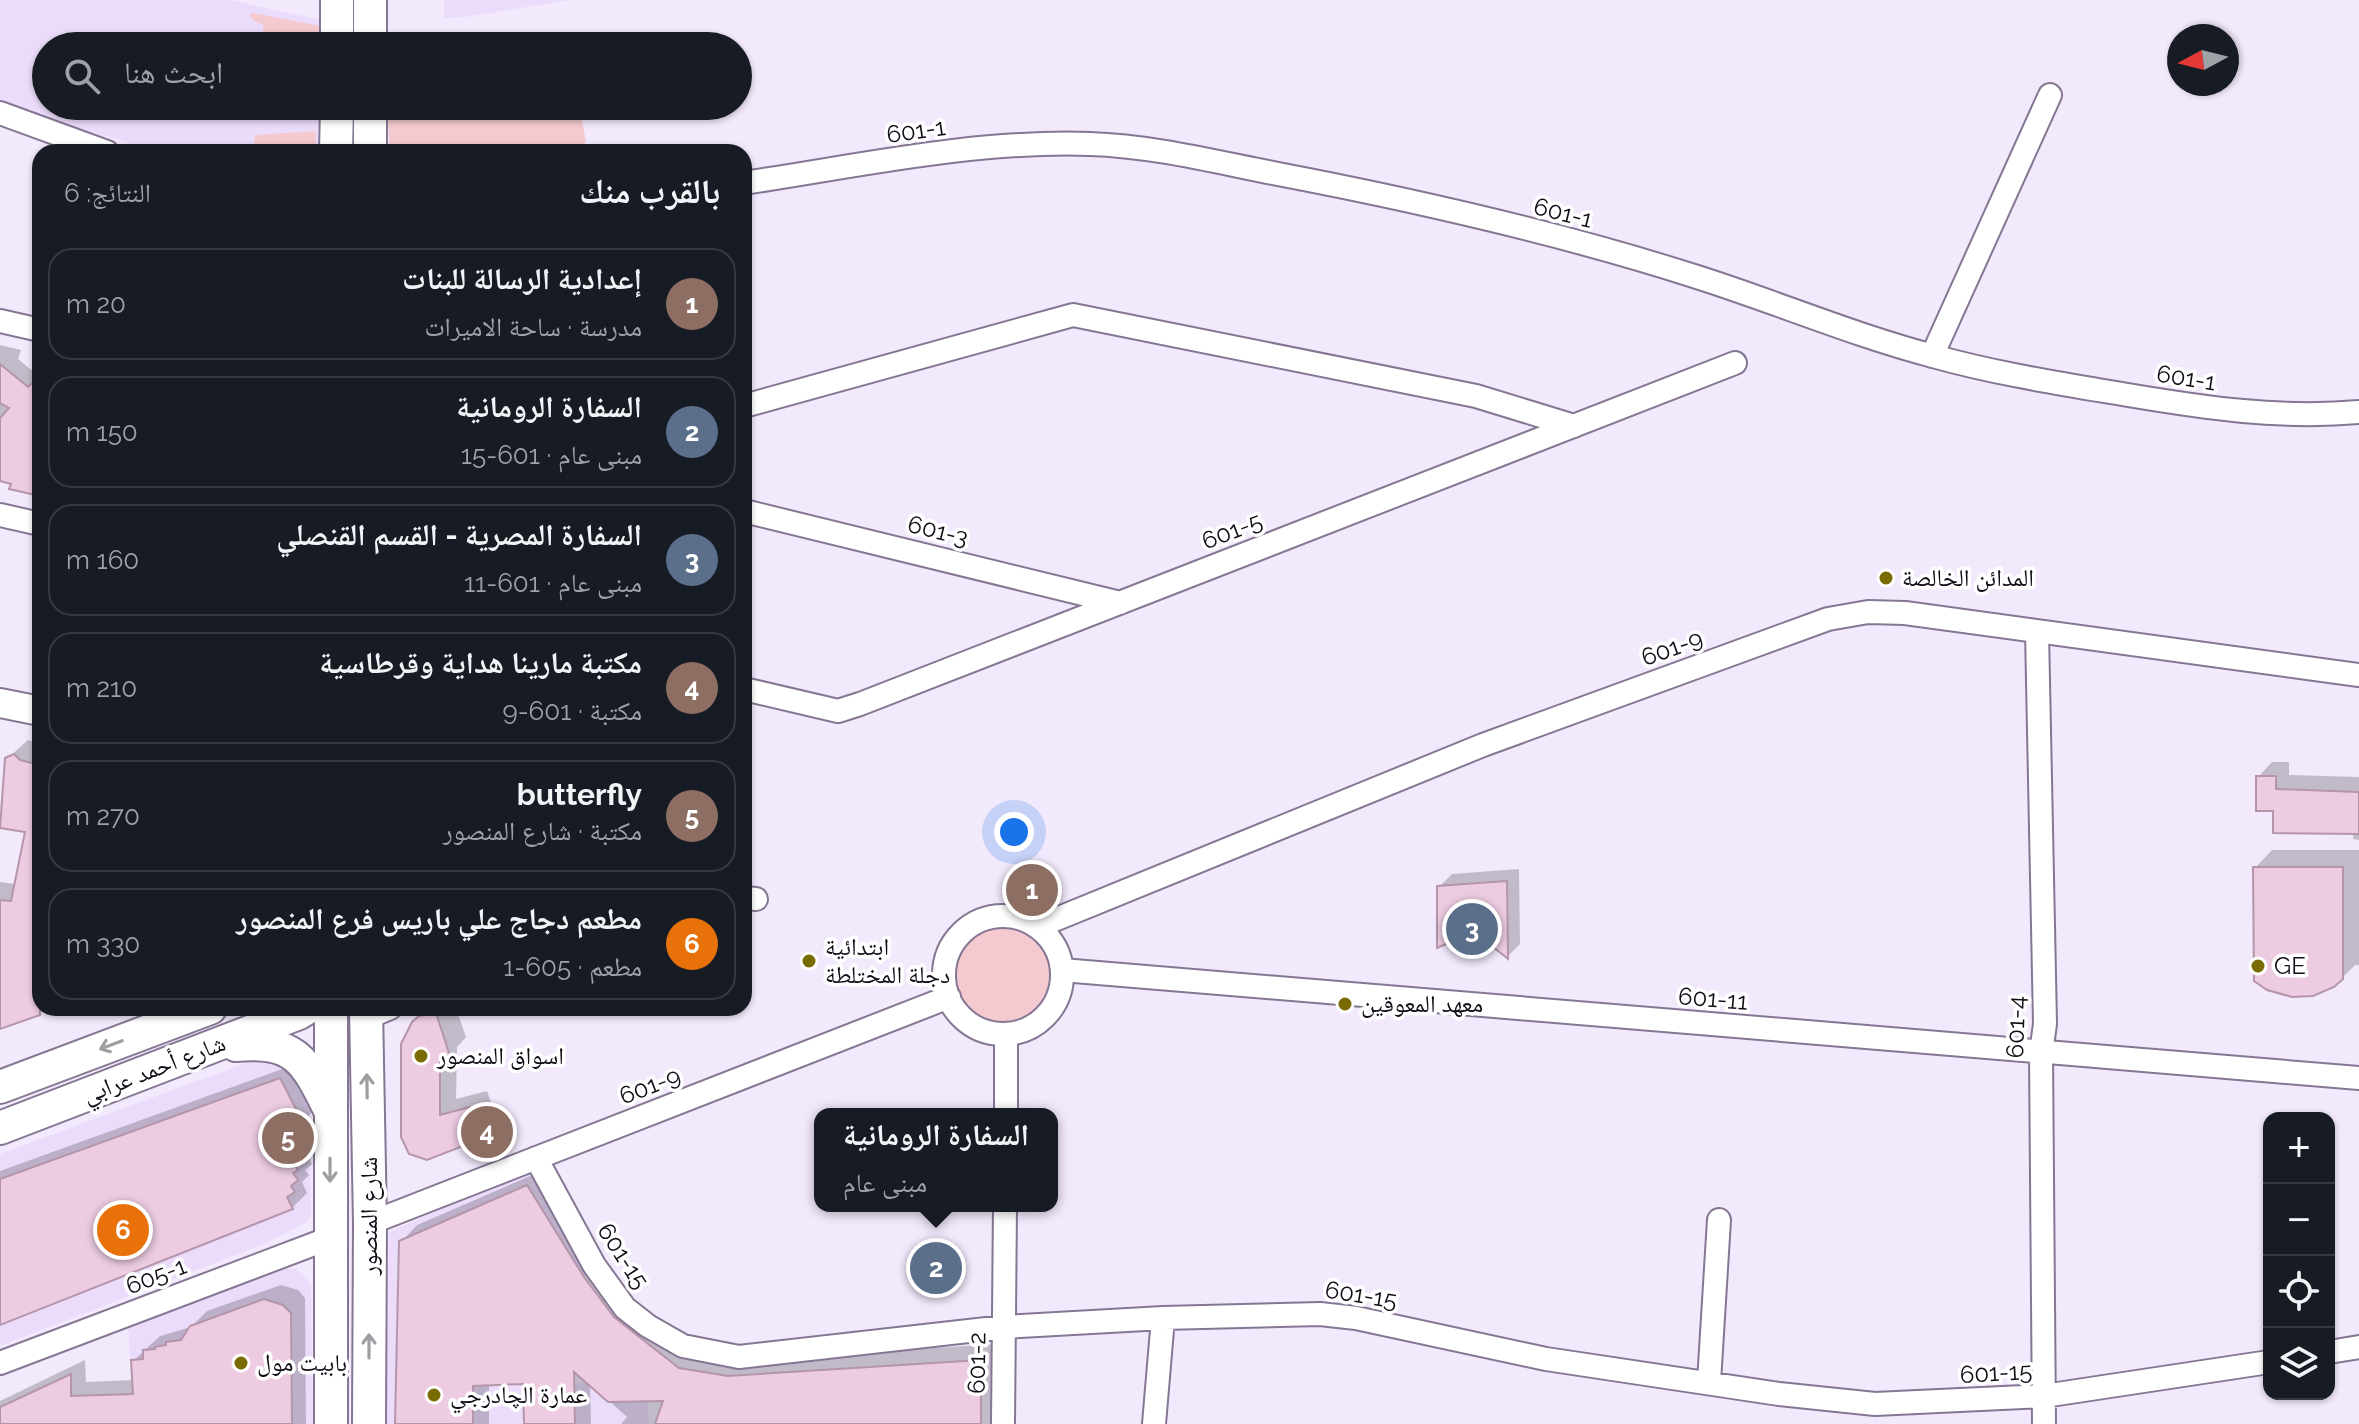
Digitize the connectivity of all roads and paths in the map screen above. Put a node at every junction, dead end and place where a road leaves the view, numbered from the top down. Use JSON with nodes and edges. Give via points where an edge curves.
{"nodes":[{"id":1,"x":336,"y":0,"type":"edge"},
{"id":2,"x":370,"y":0,"type":"edge"},
{"id":3,"x":337,"y":32,"type":"edge"},
{"id":4,"x":370,"y":32,"type":"edge"},
{"id":5,"x":2050,"y":95,"type":"dead end"},
{"id":6,"x":0,"y":113,"type":"edge"},
{"id":7,"x":337,"y":120,"type":"edge"},
{"id":8,"x":370,"y":120,"type":"edge"},
{"id":9,"x":85,"y":144,"type":"edge"},
{"id":10,"x":336,"y":144,"type":"edge"},
{"id":11,"x":370,"y":144,"type":"edge"},
{"id":12,"x":752,"y":182,"type":"edge"},
{"id":13,"x":0,"y":321,"type":"edge"},
{"id":14,"x":32,"y":328,"type":"edge"},
{"id":15,"x":1932,"y":356,"type":"junction"},
{"id":16,"x":1735,"y":363,"type":"dead end"},
{"id":17,"x":752,"y":404,"type":"edge"},
{"id":18,"x":2359,"y":412,"type":"edge"},
{"id":19,"x":1574,"y":426,"type":"junction"},
{"id":20,"x":752,"y":513,"type":"edge"},
{"id":21,"x":0,"y":515,"type":"edge"},
{"id":22,"x":32,"y":522,"type":"edge"},
{"id":23,"x":1120,"y":603,"type":"junction"},
{"id":24,"x":2037,"y":632,"type":"junction"},
{"id":25,"x":2359,"y":675,"type":"edge"},
{"id":26,"x":752,"y":691,"type":"edge"},
{"id":27,"x":0,"y":703,"type":"edge"},
{"id":28,"x":32,"y":709,"type":"edge"},
{"id":29,"x":1037,"y":927,"type":"junction"},
{"id":30,"x":1062,"y":970,"type":"junction"},
{"id":31,"x":949,"y":997,"type":"junction"},
{"id":32,"x":170,"y":1016,"type":"edge"},
{"id":33,"x":291,"y":1016,"type":"edge"},
{"id":34,"x":331,"y":1016,"type":"edge"},
{"id":35,"x":371,"y":1016,"type":"edge"},
{"id":36,"x":150,"y":1020,"type":"edge"},
{"id":37,"x":1006,"y":1034,"type":"junction"},
{"id":38,"x":213,"y":1047,"type":"junction"},
{"id":39,"x":2041,"y":1053,"type":"junction"},
{"id":40,"x":2359,"y":1078,"type":"edge"},
{"id":41,"x":0,"y":1087,"type":"edge"},
{"id":42,"x":1006,"y":1108,"type":"edge"},
{"id":43,"x":330,"y":1111,"type":"junction"},
{"id":44,"x":0,"y":1128,"type":"edge"},
{"id":45,"x":536,"y":1158,"type":"junction"},
{"id":46,"x":1005,"y":1212,"type":"edge"},
{"id":47,"x":1719,"y":1220,"type":"dead end"},
{"id":48,"x":370,"y":1223,"type":"junction"},
{"id":49,"x":330,"y":1238,"type":"junction"},
{"id":50,"x":1163,"y":1318,"type":"junction"},
{"id":51,"x":1004,"y":1327,"type":"junction"},
{"id":52,"x":2359,"y":1347,"type":"edge"},
{"id":53,"x":2335,"y":1351,"type":"edge"},
{"id":54,"x":0,"y":1363,"type":"edge"},
{"id":55,"x":2263,"y":1363,"type":"edge"},
{"id":56,"x":1709,"y":1382,"type":"junction"},
{"id":57,"x":2044,"y":1396,"type":"junction"},
{"id":58,"x":331,"y":1424,"type":"edge"},
{"id":59,"x":369,"y":1424,"type":"edge"},
{"id":60,"x":1003,"y":1424,"type":"edge"},
{"id":61,"x":1154,"y":1424,"type":"edge"},
{"id":62,"x":2044,"y":1424,"type":"edge"}],
"edges":[{"from":1,"to":3,"type":"main road"},
{"from":2,"to":4,"type":"main road"},
{"from":5,"to":15,"type":"street"},
{"from":6,"to":9,"type":"street"},
{"from":7,"to":10,"type":"main road"},
{"from":8,"to":11,"type":"main road"},
{"from":12,"to":15,"type":"street","name":"601-1","via":[[1028,145],[1155,150],[1384,194],[1594,247]]},
{"from":13,"to":14,"type":"street"},
{"from":15,"to":18,"type":"street","name":"601-1","via":[[2059,383],[2257,414]]},
{"from":16,"to":19,"type":"street","name":"601-5"},
{"from":17,"to":19,"type":"street","via":[[1073,315],[1476,396]]},
{"from":19,"to":23,"type":"street","name":"601-5"},
{"from":20,"to":23,"type":"street","name":"601-3"},
{"from":21,"to":22,"type":"street"},
{"from":23,"to":26,"type":"street","name":"601-5","via":[[838,711]]},
{"from":24,"to":25,"type":"street","name":"601-9"},
{"from":24,"to":29,"type":"street","name":"601-9","via":[[1905,613],[1828,619],[1483,745]]},
{"from":24,"to":39,"type":"street","name":"601-4","via":[[2045,1024]]},
{"from":27,"to":28,"type":"street"},
{"from":29,"to":30,"type":"street","via":[[1058,953]]},
{"from":29,"to":31,"type":"street","via":[[1001,916],[967,929],[946,960]]},
{"from":30,"to":37,"type":"street","via":[[1048,1014],[1036,1025]]},
{"from":30,"to":39,"type":"street","name":"601-11"},
{"from":31,"to":37,"type":"street","via":[[971,1025]]},
{"from":31,"to":45,"type":"street","name":"601-9"},
{"from":32,"to":36,"type":"main road","name":"شارع أحمد عرابي"},
{"from":33,"to":38,"type":"main road","name":"شارع أحمد عرابي"},
{"from":34,"to":43,"type":"main road","name":"شارع المنصور"},
{"from":48,"to":35,"type":"main road","name":"شارع المنصور","one_way":true},
{"from":36,"to":41,"type":"main road","name":"شارع أحمد عرابي","one_way":true},
{"from":37,"to":42,"type":"street"},
{"from":38,"to":43,"type":"main road","via":[[280,1046],[311,1073]]},
{"from":38,"to":44,"type":"main road","name":"شارع أحمد عرابي"},
{"from":39,"to":40,"type":"street","name":"601-11"},
{"from":39,"to":57,"type":"street","name":"601-4"},
{"from":43,"to":49,"type":"main road","name":"شارع المنصور","one_way":true},
{"from":45,"to":48,"type":"street","name":"601-9"},
{"from":45,"to":51,"type":"street","name":"601-15","via":[[594,1265],[625,1308],[683,1346],[739,1357]]},
{"from":46,"to":51,"type":"street","name":"601-2"},
{"from":47,"to":56,"type":"street"},
{"from":59,"to":48,"type":"main road","name":"شارع المنصور","one_way":true},
{"from":49,"to":54,"type":"street","name":"605-1"},
{"from":49,"to":58,"type":"main road","name":"شارع المنصور"},
{"from":50,"to":51,"type":"street","name":"601-15"},
{"from":50,"to":56,"type":"street","name":"601-15","via":[[1356,1318],[1546,1359]]},
{"from":50,"to":61,"type":"street"},
{"from":51,"to":60,"type":"street","name":"601-2"},
{"from":52,"to":53,"type":"street"},
{"from":55,"to":57,"type":"street","name":"601-15"},
{"from":56,"to":57,"type":"street","name":"601-15","via":[[1875,1404]]},
{"from":57,"to":62,"type":"street","name":"601-4"}]}
